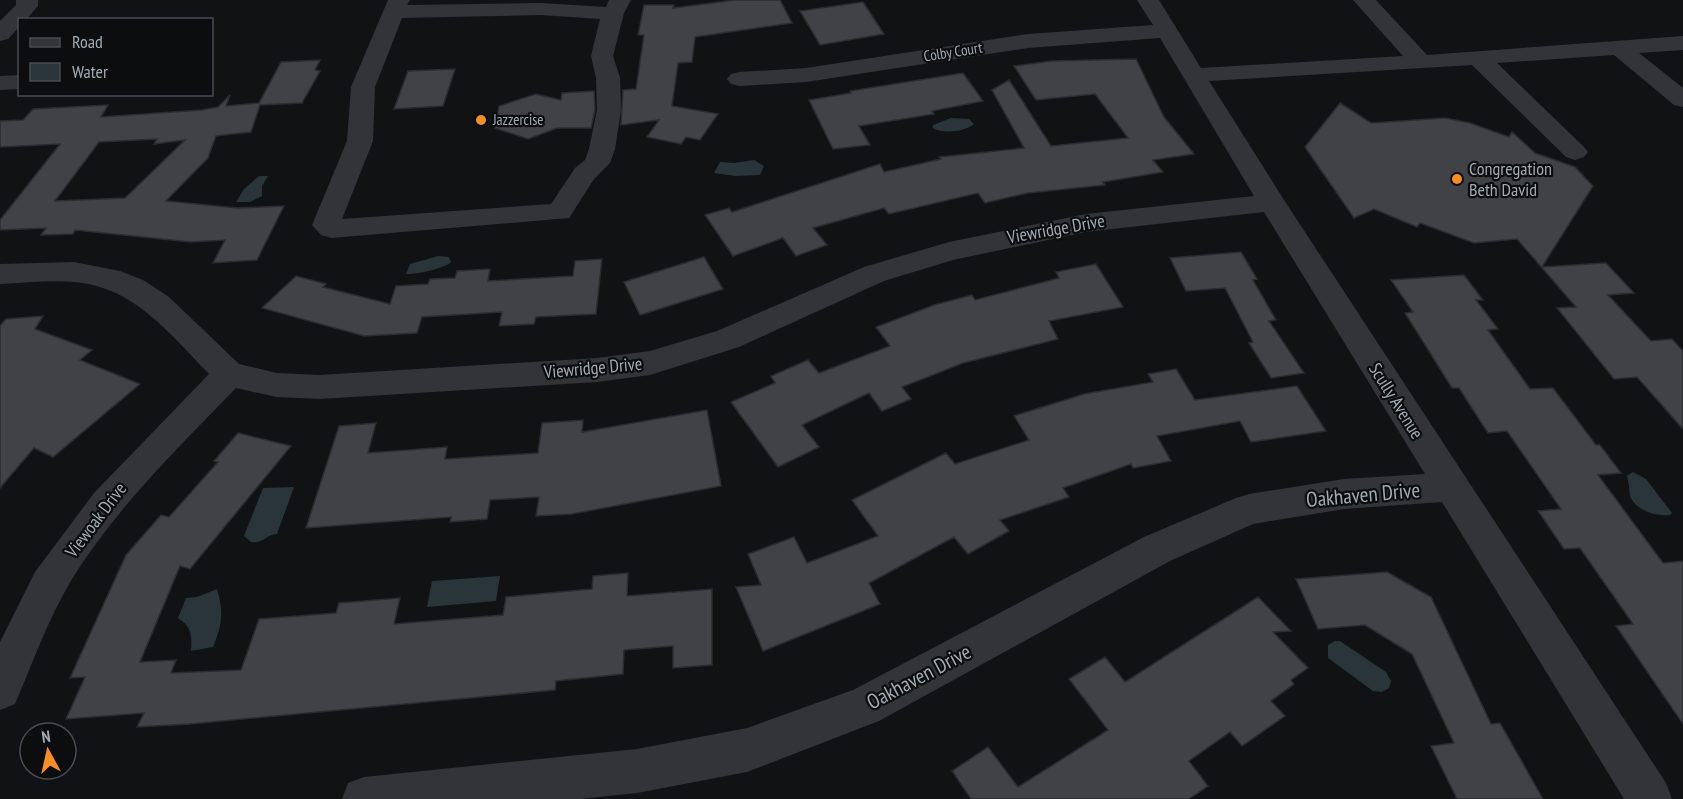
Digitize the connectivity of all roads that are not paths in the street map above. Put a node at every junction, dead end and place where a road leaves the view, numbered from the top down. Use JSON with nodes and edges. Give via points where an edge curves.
{"nodes":[{"id":1,"x":17,"y":0,"type":"edge"},
{"id":2,"x":27,"y":0,"type":"edge"},
{"id":3,"x":1148,"y":0,"type":"edge"},
{"id":4,"x":1364,"y":0,"type":"edge"},
{"id":5,"x":397,"y":6,"type":"edge"},
{"id":6,"x":616,"y":6,"type":"edge"},
{"id":7,"x":0,"y":12,"type":"edge"},
{"id":8,"x":1167,"y":31,"type":"junction"},
{"id":9,"x":0,"y":34,"type":"edge"},
{"id":10,"x":1683,"y":43,"type":"edge"},
{"id":11,"x":1618,"y":47,"type":"junction"},
{"id":12,"x":1478,"y":58,"type":"junction"},
{"id":13,"x":1421,"y":62,"type":"junction"},
{"id":14,"x":1194,"y":75,"type":"junction"},
{"id":15,"x":739,"y":79,"type":"dead end"},
{"id":16,"x":18,"y":82,"type":"edge"},
{"id":17,"x":0,"y":83,"type":"edge"},
{"id":18,"x":1683,"y":100,"type":"edge"},
{"id":19,"x":1575,"y":152,"type":"dead end"},
{"id":20,"x":1272,"y":203,"type":"junction"},
{"id":21,"x":0,"y":274,"type":"edge"},
{"id":22,"x":229,"y":374,"type":"junction"},
{"id":23,"x":1451,"y":487,"type":"junction"},
{"id":24,"x":0,"y":690,"type":"edge"},
{"id":25,"x":364,"y":799,"type":"edge"},
{"id":26,"x":1650,"y":799,"type":"edge"}],
"edges":[{"from":1,"to":7,"type":"street"},
{"from":2,"to":9,"type":"street","via":[[27,6]]},
{"from":3,"to":8,"type":"street","name":"Scully Avenue"},
{"from":4,"to":13,"type":"street"},
{"from":5,"to":6,"type":"street","via":[[572,13]]},
{"from":5,"to":6,"type":"street","via":[[363,87],[360,141],[326,225],[331,229],[559,212],[584,174],[597,163],[602,149],[609,110],[608,78],[602,56]]},
{"from":8,"to":14,"type":"street","name":"Scully Avenue"},
{"from":8,"to":15,"type":"street","name":"Colby Court","via":[[1028,41],[806,75]]},
{"from":10,"to":11,"type":"street"},
{"from":11,"to":12,"type":"street"},
{"from":11,"to":18,"type":"street"},
{"from":12,"to":13,"type":"street"},
{"from":12,"to":19,"type":"street"},
{"from":13,"to":14,"type":"street"},
{"from":14,"to":20,"type":"street","name":"Scully Avenue"},
{"from":16,"to":17,"type":"street"},
{"from":20,"to":22,"type":"street","name":"Viewridge Drive","via":[[1068,225],[968,246],[903,265],[705,348],[631,368],[320,387],[278,385]]},
{"from":20,"to":23,"type":"street","name":"Scully Avenue"},
{"from":21,"to":22,"type":"street","via":[[74,272],[134,287],[158,303]]},
{"from":22,"to":24,"type":"street","name":"Viewoak Drive","via":[[132,473],[69,553],[22,636]]},
{"from":23,"to":25,"type":"street","name":"Oakhaven Drive","via":[[1344,494],[1249,508],[1157,549],[864,706],[747,750],[637,771]]},
{"from":23,"to":26,"type":"street","name":"Scully Avenue"}]}
